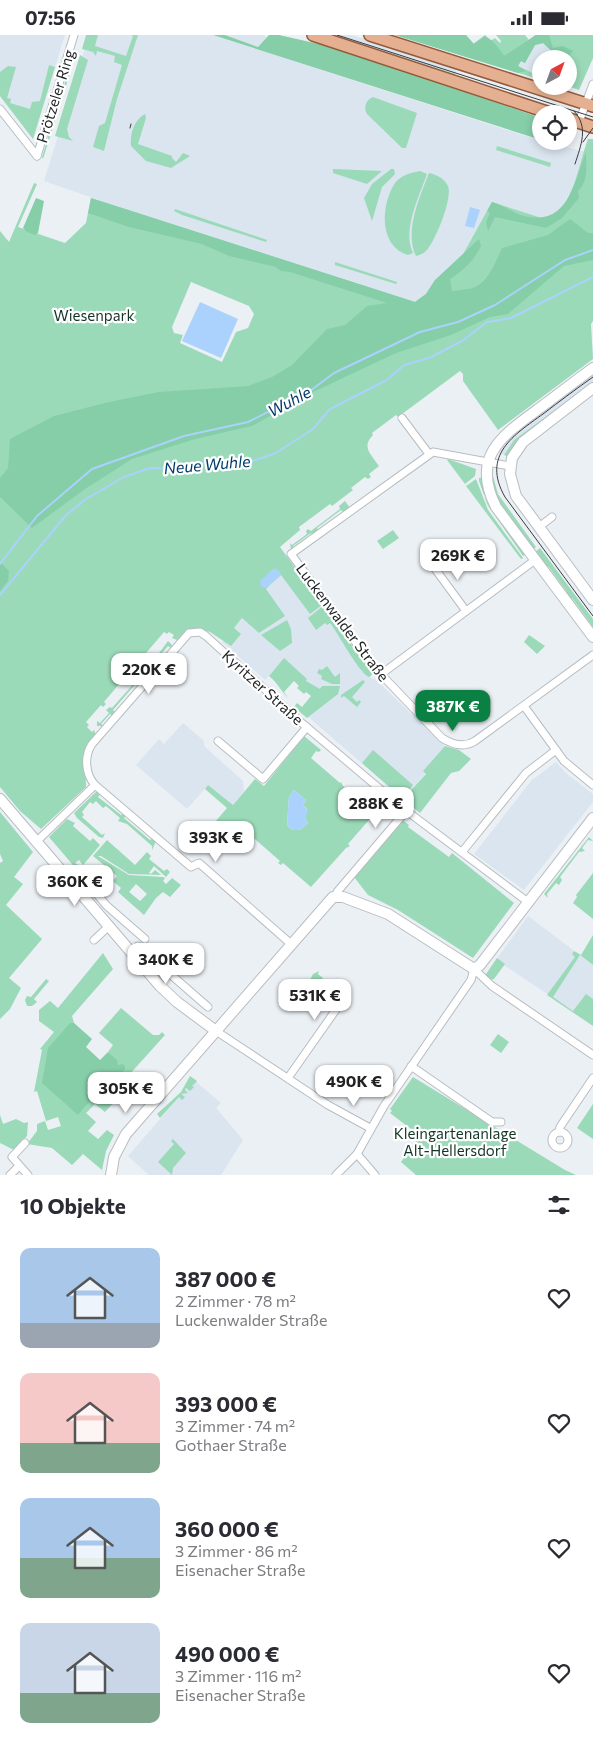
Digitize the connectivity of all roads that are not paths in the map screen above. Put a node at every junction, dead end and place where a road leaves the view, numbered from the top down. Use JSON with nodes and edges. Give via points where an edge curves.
{"nodes":[{"id":1,"x":74,"y":35,"type":"edge"},
{"id":2,"x":313,"y":35,"type":"edge"},
{"id":3,"x":370,"y":35,"type":"edge"},
{"id":4,"x":593,"y":84,"type":"edge"},
{"id":5,"x":589,"y":105,"type":"edge"},
{"id":6,"x":532,"y":107,"type":"edge"},
{"id":7,"x":0,"y":109,"type":"edge"},
{"id":8,"x":577,"y":118,"type":"edge"},
{"id":9,"x":577,"y":122,"type":"edge"},
{"id":10,"x":593,"y":127,"type":"edge"},
{"id":11,"x":593,"y":368,"type":"edge"},
{"id":12,"x":593,"y":388,"type":"edge"},
{"id":13,"x":402,"y":418,"type":"dead end"},
{"id":14,"x":429,"y":454,"type":"junction"},
{"id":15,"x":488,"y":464,"type":"junction"},
{"id":16,"x":510,"y":467,"type":"junction"},
{"id":17,"x":552,"y":517,"type":"dead end"},
{"id":18,"x":539,"y":527,"type":"junction"},
{"id":19,"x":433,"y":557,"type":"dead end"},
{"id":20,"x":535,"y":560,"type":"junction"},
{"id":21,"x":592,"y":596,"type":"edge"},
{"id":22,"x":466,"y":611,"type":"junction"},
{"id":23,"x":593,"y":637,"type":"edge"},
{"id":24,"x":593,"y":655,"type":"edge"},
{"id":25,"x":380,"y":675,"type":"junction"},
{"id":26,"x":524,"y":706,"type":"junction"},
{"id":27,"x":307,"y":727,"type":"junction"},
{"id":28,"x":218,"y":741,"type":"dead end"},
{"id":29,"x":556,"y":750,"type":"junction"},
{"id":30,"x":95,"y":785,"type":"junction"},
{"id":31,"x":593,"y":785,"type":"edge"},
{"id":32,"x":0,"y":799,"type":"edge"},
{"id":33,"x":406,"y":811,"type":"junction"},
{"id":34,"x":593,"y":818,"type":"edge"},
{"id":35,"x":36,"y":842,"type":"junction"},
{"id":36,"x":462,"y":852,"type":"junction"},
{"id":37,"x":79,"y":873,"type":"dead end"},
{"id":38,"x":338,"y":896,"type":"junction"},
{"id":39,"x":528,"y":901,"type":"junction"},
{"id":40,"x":108,"y":927,"type":"junction"},
{"id":41,"x":144,"y":939,"type":"dead end"},
{"id":42,"x":94,"y":940,"type":"dead end"},
{"id":43,"x":291,"y":944,"type":"junction"},
{"id":44,"x":138,"y":946,"type":"dead end"},
{"id":45,"x":474,"y":969,"type":"junction"},
{"id":46,"x":342,"y":1001,"type":"dead end"},
{"id":47,"x":208,"y":1007,"type":"dead end"},
{"id":48,"x":216,"y":1031,"type":"junction"},
{"id":49,"x":593,"y":1055,"type":"edge"},
{"id":50,"x":411,"y":1066,"type":"junction"},
{"id":51,"x":288,"y":1078,"type":"junction"},
{"id":52,"x":593,"y":1078,"type":"edge"},
{"id":53,"x":501,"y":1121,"type":"dead end"},
{"id":54,"x":370,"y":1128,"type":"junction"},
{"id":55,"x":559,"y":1132,"type":"dead end"},
{"id":56,"x":25,"y":1143,"type":"dead end"},
{"id":57,"x":357,"y":1153,"type":"junction"},
{"id":58,"x":19,"y":1166,"type":"junction"},
{"id":59,"x":10,"y":1175,"type":"edge"},
{"id":60,"x":28,"y":1175,"type":"edge"},
{"id":61,"x":111,"y":1175,"type":"edge"},
{"id":62,"x":336,"y":1175,"type":"edge"},
{"id":63,"x":375,"y":1175,"type":"edge"}],
"edges":[{"from":1,"to":7,"type":"street","name":"Prötzeler Ring","via":[[37,156]]},
{"from":2,"to":6,"type":"main road"},
{"from":3,"to":5,"type":"main road"},
{"from":4,"to":5,"type":"street"},
{"from":5,"to":8,"type":"street"},
{"from":9,"to":10,"type":"main road"},
{"from":11,"to":15,"type":"street","via":[[502,437]]},
{"from":12,"to":16,"type":"street","via":[[527,438],[516,450]]},
{"from":13,"to":14,"type":"street"},
{"from":14,"to":15,"type":"street","via":[[452,454]]},
{"from":14,"to":25,"type":"street","name":"Luckenwalder Straße","via":[[291,554]]},
{"from":15,"to":16,"type":"street"},
{"from":15,"to":20,"type":"street","via":[[487,486],[491,496]]},
{"from":16,"to":18,"type":"street","via":[[514,492]]},
{"from":17,"to":18,"type":"street"},
{"from":18,"to":21,"type":"street"},
{"from":19,"to":22,"type":"street","via":[[433,566]]},
{"from":20,"to":22,"type":"street"},
{"from":20,"to":23,"type":"street"},
{"from":22,"to":25,"type":"street"},
{"from":24,"to":26,"type":"street","name":"Luckenwalder Straße"},
{"from":25,"to":26,"type":"street","name":"Luckenwalder Straße","via":[[442,739],[459,746],[475,741]]},
{"from":26,"to":29,"type":"street"},
{"from":27,"to":28,"type":"street","via":[[262,779]]},
{"from":27,"to":30,"type":"street","name":"Kyritzer Straße","via":[[206,636],[195,631],[180,642],[88,750],[88,774]]},
{"from":27,"to":33,"type":"street","name":"Kyritzer Straße"},
{"from":29,"to":31,"type":"street","via":[[572,769]]},
{"from":29,"to":36,"type":"street","via":[[526,773]]},
{"from":30,"to":35,"type":"street"},
{"from":30,"to":43,"type":"street","via":[[191,867],[199,863]]},
{"from":32,"to":35,"type":"street"},
{"from":33,"to":36,"type":"street","name":"Kyritzer Straße"},
{"from":33,"to":38,"type":"street","via":[[337,892]]},
{"from":34,"to":39,"type":"street"},
{"from":35,"to":40,"type":"street"},
{"from":36,"to":39,"type":"street","name":"Kyritzer Straße"},
{"from":37,"to":41,"type":"street","via":[[107,906]]},
{"from":38,"to":43,"type":"street","via":[[328,902]]},
{"from":38,"to":45,"type":"street","via":[[388,914]]},
{"from":39,"to":45,"type":"street"},
{"from":40,"to":42,"type":"street"},
{"from":40,"to":48,"type":"street","via":[[170,995]]},
{"from":43,"to":48,"type":"street"},
{"from":44,"to":47,"type":"street"},
{"from":45,"to":49,"type":"street"},
{"from":45,"to":50,"type":"street","via":[[471,980]]},
{"from":46,"to":51,"type":"street"},
{"from":48,"to":51,"type":"street"},
{"from":48,"to":61,"type":"street","via":[[126,1134],[114,1157]]},
{"from":50,"to":53,"type":"street","via":[[492,1122]]},
{"from":50,"to":54,"type":"street"},
{"from":51,"to":54,"type":"street"},
{"from":52,"to":55,"type":"street"},
{"from":54,"to":57,"type":"street"},
{"from":56,"to":58,"type":"street","via":[[12,1157]]},
{"from":57,"to":62,"type":"street"},
{"from":57,"to":63,"type":"street"},
{"from":58,"to":59,"type":"street"},
{"from":58,"to":60,"type":"street"}]}
